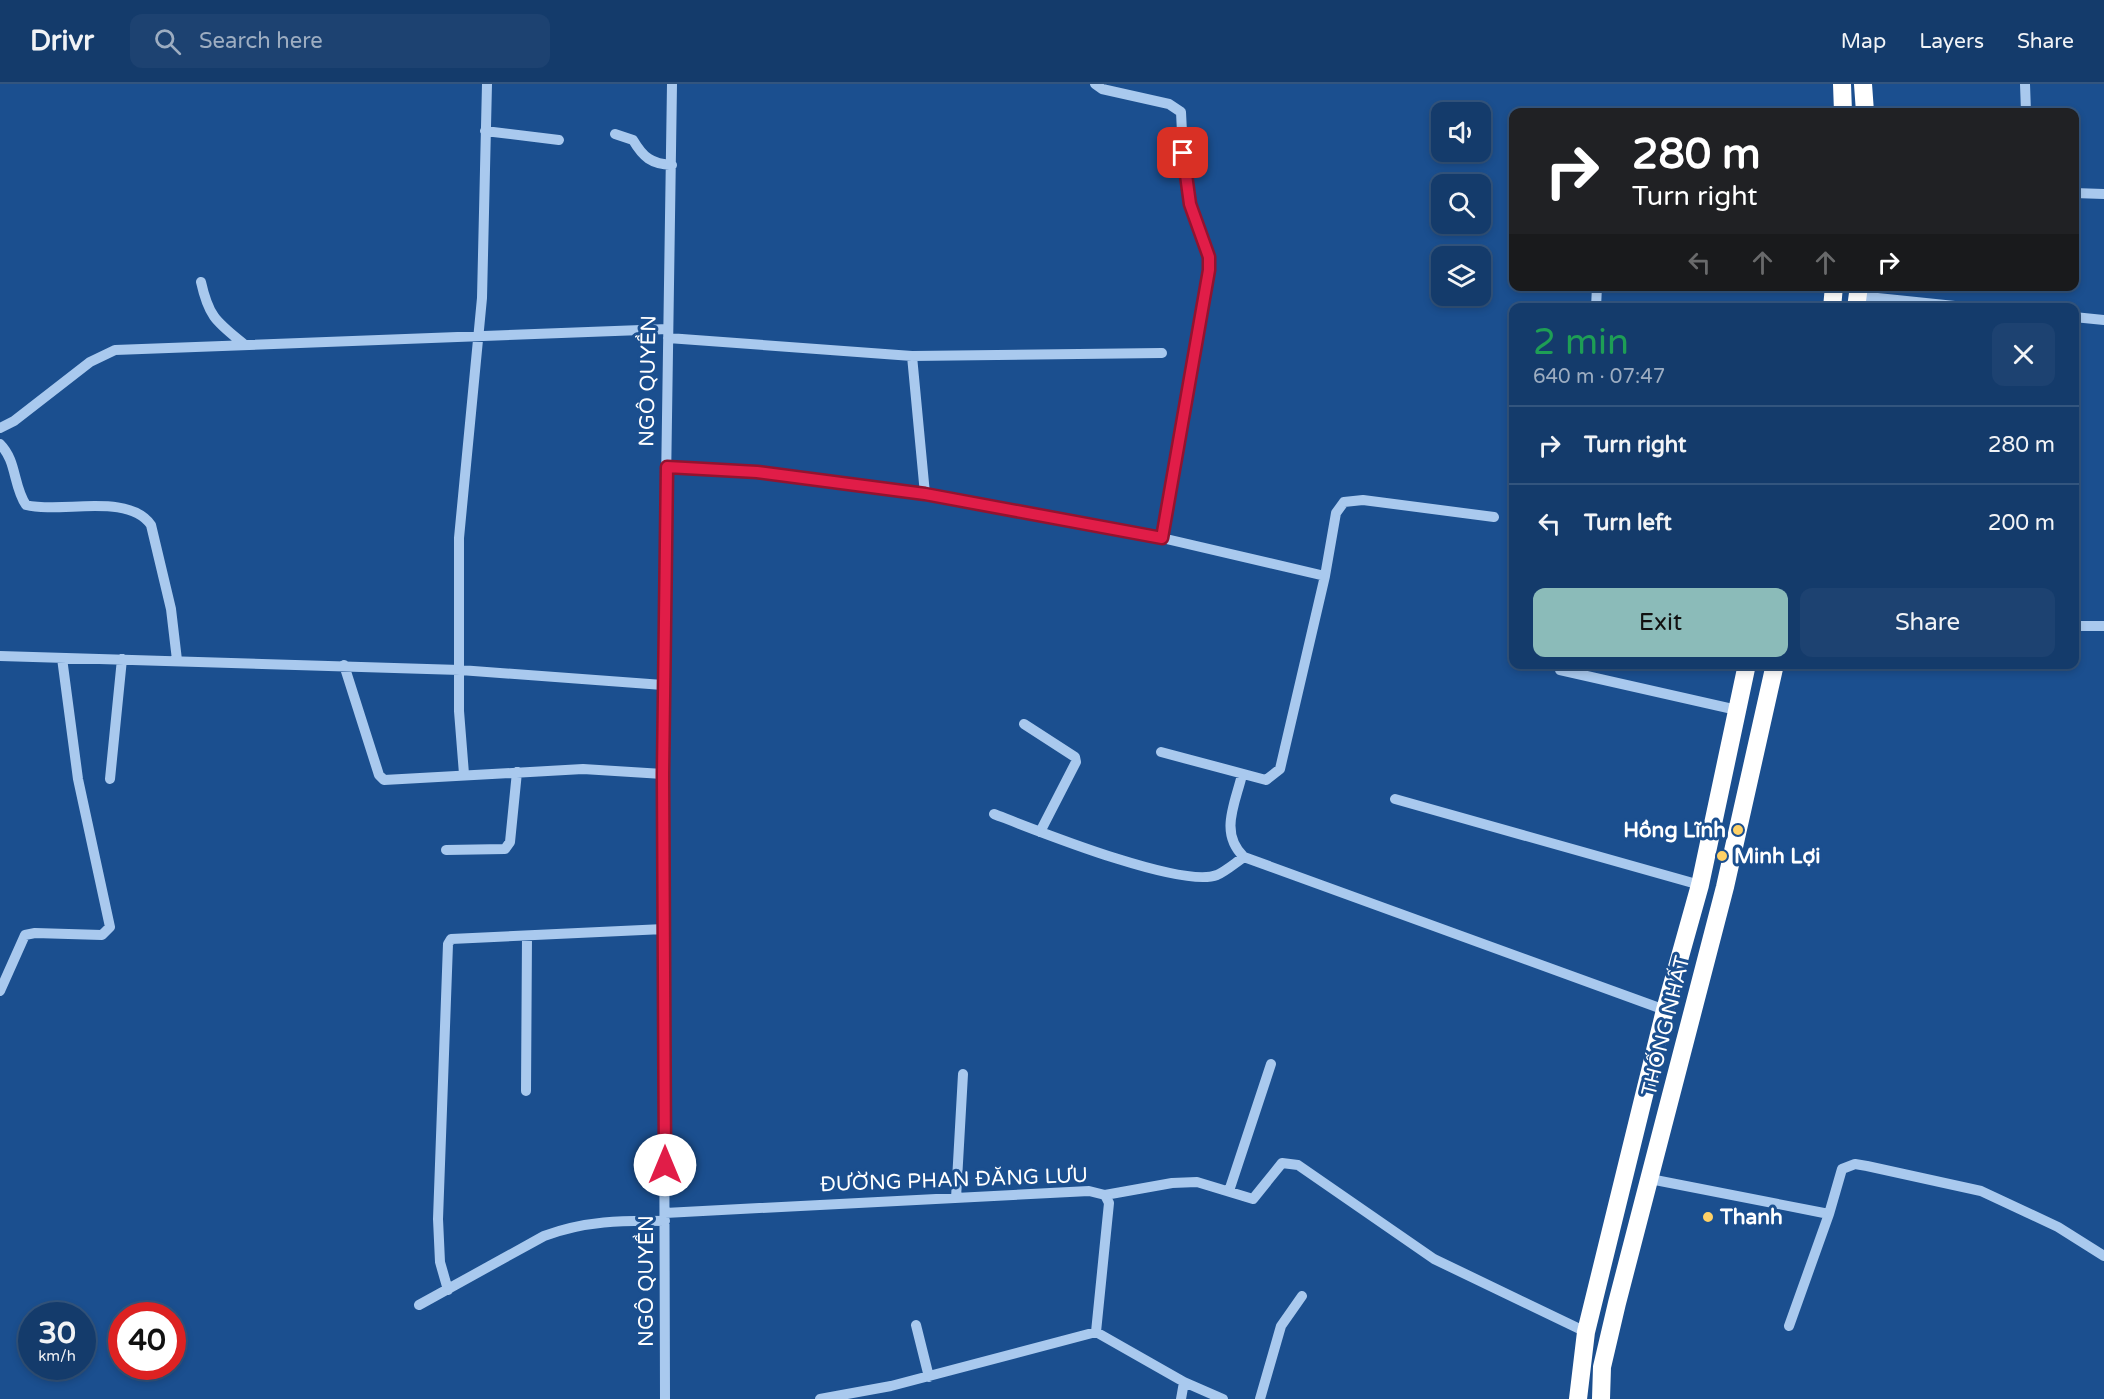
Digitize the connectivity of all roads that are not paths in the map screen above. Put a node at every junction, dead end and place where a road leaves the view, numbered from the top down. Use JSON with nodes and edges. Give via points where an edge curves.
{"nodes":[{"id":1,"x":487,"y":84,"type":"edge"},
{"id":2,"x":672,"y":84,"type":"edge"},
{"id":3,"x":1095,"y":84,"type":"edge"},
{"id":4,"x":1842,"y":84,"type":"edge"},
{"id":5,"x":1863,"y":84,"type":"edge"},
{"id":6,"x":2025,"y":84,"type":"edge"},
{"id":7,"x":1843,"y":108,"type":"edge"},
{"id":8,"x":1865,"y":108,"type":"edge"},
{"id":9,"x":2026,"y":108,"type":"edge"},
{"id":10,"x":485,"y":131,"type":"junction"},
{"id":11,"x":615,"y":134,"type":"dead end"},
{"id":12,"x":559,"y":140,"type":"dead end"},
{"id":13,"x":672,"y":165,"type":"junction"},
{"id":14,"x":2079,"y":193,"type":"edge"},
{"id":15,"x":2104,"y":194,"type":"edge"},
{"id":16,"x":201,"y":282,"type":"dead end"},
{"id":17,"x":1858,"y":297,"type":"edge"},
{"id":18,"x":1921,"y":303,"type":"edge"},
{"id":19,"x":2079,"y":318,"type":"edge"},
{"id":20,"x":2104,"y":320,"type":"edge"},
{"id":21,"x":668,"y":334,"type":"junction"},
{"id":22,"x":478,"y":337,"type":"junction"},
{"id":23,"x":244,"y":345,"type":"junction"},
{"id":24,"x":1162,"y":353,"type":"dead end"},
{"id":25,"x":912,"y":356,"type":"junction"},
{"id":26,"x":0,"y":428,"type":"edge"},
{"id":27,"x":0,"y":444,"type":"edge"},
{"id":28,"x":667,"y":467,"type":"junction"},
{"id":29,"x":925,"y":494,"type":"junction"},
{"id":30,"x":1494,"y":517,"type":"dead end"},
{"id":31,"x":1162,"y":538,"type":"junction"},
{"id":32,"x":1325,"y":576,"type":"junction"},
{"id":33,"x":2079,"y":626,"type":"edge"},
{"id":34,"x":2104,"y":626,"type":"edge"},
{"id":35,"x":0,"y":656,"type":"edge"},
{"id":36,"x":62,"y":658,"type":"junction"},
{"id":37,"x":122,"y":659,"type":"junction"},
{"id":38,"x":177,"y":660,"type":"junction"},
{"id":39,"x":344,"y":665,"type":"junction"},
{"id":40,"x":1746,"y":669,"type":"edge"},
{"id":41,"x":1774,"y":669,"type":"edge"},
{"id":42,"x":460,"y":670,"type":"junction"},
{"id":43,"x":1560,"y":670,"type":"dead end"},
{"id":44,"x":663,"y":684,"type":"junction"},
{"id":45,"x":1737,"y":710,"type":"junction"},
{"id":46,"x":1024,"y":724,"type":"dead end"},
{"id":47,"x":1161,"y":752,"type":"dead end"},
{"id":48,"x":517,"y":771,"type":"junction"},
{"id":49,"x":464,"y":774,"type":"junction"},
{"id":50,"x":663,"y":774,"type":"junction"},
{"id":51,"x":1242,"y":775,"type":"junction"},
{"id":52,"x":110,"y":779,"type":"dead end"},
{"id":53,"x":1395,"y":799,"type":"dead end"},
{"id":54,"x":994,"y":814,"type":"dead end"},
{"id":55,"x":1040,"y":832,"type":"junction"},
{"id":56,"x":446,"y":850,"type":"dead end"},
{"id":57,"x":1244,"y":857,"type":"junction"},
{"id":58,"x":1700,"y":885,"type":"junction"},
{"id":59,"x":664,"y":929,"type":"junction"},
{"id":60,"x":527,"y":936,"type":"junction"},
{"id":61,"x":0,"y":991,"type":"edge"},
{"id":62,"x":1665,"y":1010,"type":"junction"},
{"id":63,"x":1270,"y":1064,"type":"dead end"},
{"id":64,"x":1652,"y":1071,"type":"junction"},
{"id":65,"x":963,"y":1074,"type":"dead end"},
{"id":66,"x":1676,"y":1076,"type":"junction"},
{"id":67,"x":526,"y":1091,"type":"dead end"},
{"id":68,"x":1650,"y":1179,"type":"junction"},
{"id":69,"x":1229,"y":1191,"type":"junction"},
{"id":70,"x":1105,"y":1195,"type":"junction"},
{"id":71,"x":956,"y":1198,"type":"junction"},
{"id":72,"x":1830,"y":1214,"type":"junction"},
{"id":73,"x":665,"y":1217,"type":"junction"},
{"id":74,"x":2104,"y":1256,"type":"edge"},
{"id":75,"x":448,"y":1290,"type":"junction"},
{"id":76,"x":1302,"y":1296,"type":"dead end"},
{"id":77,"x":419,"y":1305,"type":"dead end"},
{"id":78,"x":916,"y":1325,"type":"dead end"},
{"id":79,"x":1789,"y":1326,"type":"dead end"},
{"id":80,"x":1095,"y":1332,"type":"junction"},
{"id":81,"x":1586,"y":1332,"type":"junction"},
{"id":82,"x":929,"y":1377,"type":"junction"},
{"id":83,"x":1184,"y":1382,"type":"junction"},
{"id":84,"x":664,"y":1399,"type":"edge"},
{"id":85,"x":820,"y":1399,"type":"edge"},
{"id":86,"x":1181,"y":1399,"type":"edge"},
{"id":87,"x":1223,"y":1399,"type":"edge"},
{"id":88,"x":1260,"y":1399,"type":"edge"},
{"id":89,"x":1578,"y":1399,"type":"edge"},
{"id":90,"x":1601,"y":1399,"type":"edge"}],
"edges":[{"from":1,"to":10,"type":"street"},
{"from":2,"to":13,"type":"street","name":"NGÔ QUYỀN"},
{"from":3,"to":31,"type":"street","via":[[1102,89],[1169,104],[1181,112],[1190,204],[1209,257]]},
{"from":4,"to":7,"type":"highway"},
{"from":5,"to":8,"type":"highway"},
{"from":6,"to":9,"type":"street"},
{"from":10,"to":12,"type":"street"},
{"from":10,"to":22,"type":"street"},
{"from":11,"to":13,"type":"street","via":[[633,140],[651,162]]},
{"from":13,"to":21,"type":"street","name":"NGÔ QUYỀN"},
{"from":14,"to":15,"type":"street"},
{"from":16,"to":23,"type":"street","via":[[212,315]]},
{"from":17,"to":18,"type":"street"},
{"from":19,"to":20,"type":"street"},
{"from":21,"to":22,"type":"street"},
{"from":21,"to":25,"type":"street"},
{"from":21,"to":28,"type":"street","name":"NGÔ QUYỀN"},
{"from":22,"to":23,"type":"street"},
{"from":22,"to":42,"type":"street","via":[[459,538]]},
{"from":23,"to":26,"type":"street","via":[[135,348],[103,354]]},
{"from":24,"to":25,"type":"street"},
{"from":25,"to":29,"type":"street"},
{"from":27,"to":38,"type":"street","via":[[10,458],[26,505],[129,508],[145,516],[151,525],[171,609]]},
{"from":28,"to":29,"type":"street","via":[[757,472]]},
{"from":28,"to":44,"type":"street","name":"NGÔ QUYỀN"},
{"from":29,"to":31,"type":"street"},
{"from":30,"to":32,"type":"street","via":[[1363,500],[1344,502],[1336,513]]},
{"from":31,"to":32,"type":"street"},
{"from":32,"to":51,"type":"street","via":[[1280,769],[1266,780]]},
{"from":33,"to":34,"type":"street"},
{"from":35,"to":36,"type":"street"},
{"from":36,"to":37,"type":"street"},
{"from":36,"to":61,"type":"street","via":[[78,779],[110,927],[102,935],[25,935]]},
{"from":37,"to":38,"type":"street"},
{"from":37,"to":52,"type":"street"},
{"from":38,"to":39,"type":"street"},
{"from":39,"to":42,"type":"street"},
{"from":39,"to":49,"type":"street","via":[[379,775],[384,780]]},
{"from":40,"to":45,"type":"highway","name":"THỐNG NHẤT"},
{"from":41,"to":66,"type":"highway","name":"THỐNG NHẤT","via":[[1725,887]]},
{"from":42,"to":44,"type":"street"},
{"from":42,"to":49,"type":"street"},
{"from":43,"to":45,"type":"street"},
{"from":44,"to":50,"type":"street","name":"NGÔ QUYỀN"},
{"from":45,"to":58,"type":"highway","name":"THỐNG NHẤT"},
{"from":46,"to":55,"type":"street","via":[[1075,757],[1076,762]]},
{"from":47,"to":51,"type":"street"},
{"from":48,"to":49,"type":"street"},
{"from":48,"to":50,"type":"street","via":[[593,769]]},
{"from":48,"to":56,"type":"street","via":[[510,842],[505,849]]},
{"from":50,"to":59,"type":"street","name":"NGÔ QUYỀN"},
{"from":51,"to":57,"type":"street","via":[[1230,837],[1234,848]]},
{"from":53,"to":58,"type":"street"},
{"from":54,"to":55,"type":"street"},
{"from":55,"to":57,"type":"street","via":[[1173,874],[1216,875]]},
{"from":57,"to":62,"type":"street"},
{"from":58,"to":62,"type":"highway","name":"THỐNG NHẤT"},
{"from":59,"to":60,"type":"street"},
{"from":59,"to":73,"type":"street","name":"NGÔ QUYỀN"},
{"from":60,"to":67,"type":"street"},
{"from":60,"to":75,"type":"street","via":[[454,937],[448,944],[438,1220],[440,1262]]},
{"from":62,"to":64,"type":"highway","name":"THỐNG NHẤT"},
{"from":63,"to":69,"type":"street"},
{"from":64,"to":66,"type":"highway"},
{"from":64,"to":81,"type":"highway","name":"THỐNG NHẤT"},
{"from":65,"to":71,"type":"street"},
{"from":66,"to":68,"type":"highway","name":"THỐNG NHẤT"},
{"from":68,"to":72,"type":"street"},
{"from":68,"to":90,"type":"highway","name":"THỐNG NHẤT","via":[[1602,1366]]},
{"from":69,"to":70,"type":"street","via":[[1197,1182]]},
{"from":69,"to":81,"type":"street","via":[[1253,1199],[1281,1163],[1298,1165],[1434,1259]]},
{"from":70,"to":71,"type":"street","name":"ĐƯỜNG PHAN ĐĂNG LƯU","via":[[1089,1191]]},
{"from":70,"to":80,"type":"street","name":"ĐƯỜNG PHAN ĐĂNG LƯU","via":[[1109,1203]]},
{"from":71,"to":73,"type":"street","name":"ĐƯỜNG PHAN ĐĂNG LƯU"},
{"from":72,"to":74,"type":"street","via":[[1842,1169],[1856,1164],[1989,1194],[2058,1227]]},
{"from":72,"to":79,"type":"street"},
{"from":73,"to":75,"type":"street","name":"ĐƯỜNG PHAN ĐĂNG LƯU","via":[[564,1228]]},
{"from":73,"to":84,"type":"street","name":"NGÔ QUYỀN"},
{"from":75,"to":77,"type":"street","name":"ĐƯỜNG PHAN ĐĂNG LƯU"},
{"from":76,"to":88,"type":"street","via":[[1281,1326]]},
{"from":78,"to":82,"type":"street"},
{"from":80,"to":82,"type":"street"},
{"from":80,"to":83,"type":"street"},
{"from":81,"to":89,"type":"highway","name":"THỐNG NHẤT"},
{"from":82,"to":85,"type":"street"},
{"from":83,"to":86,"type":"street"},
{"from":83,"to":87,"type":"street"}]}
